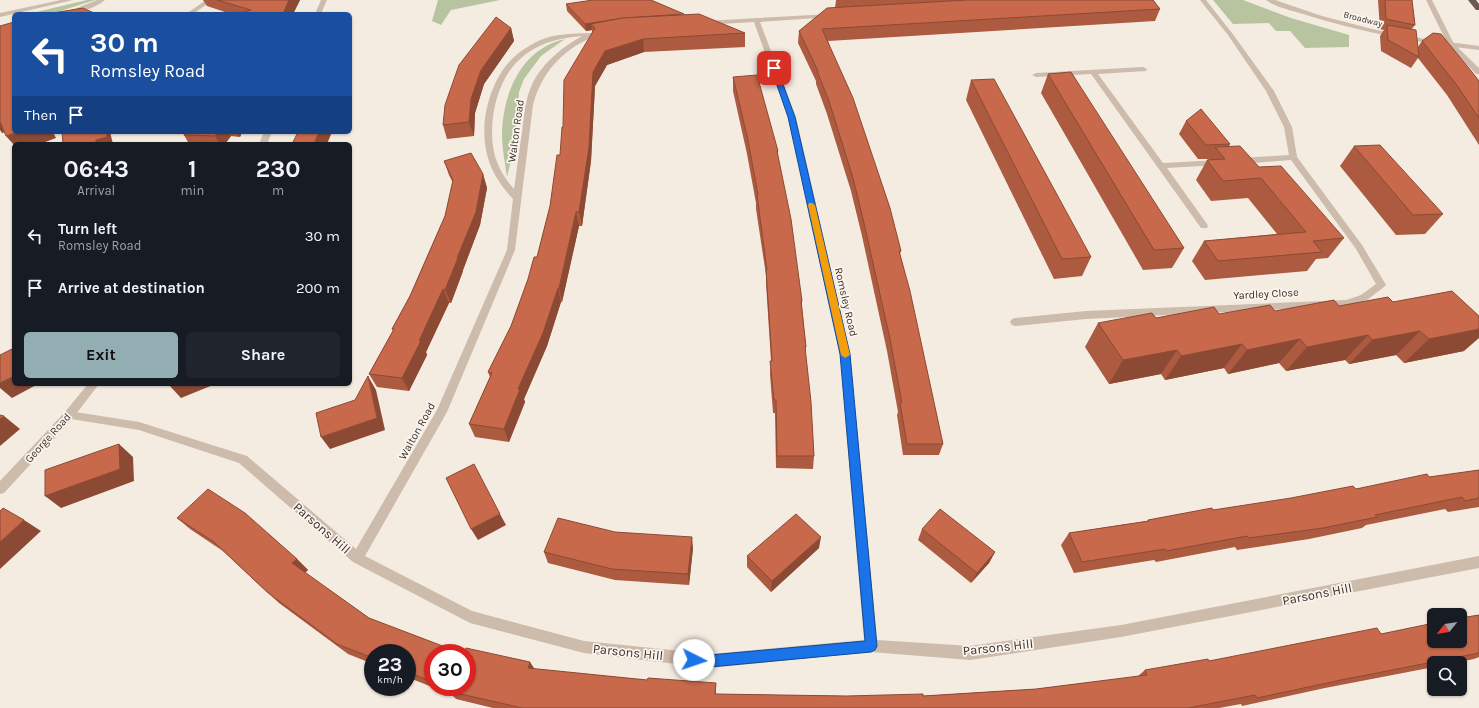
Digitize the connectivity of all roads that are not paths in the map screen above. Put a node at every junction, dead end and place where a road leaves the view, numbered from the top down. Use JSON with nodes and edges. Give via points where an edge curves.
{"nodes":[{"id":1,"x":70,"y":0,"type":"edge"},
{"id":2,"x":102,"y":0,"type":"edge"},
{"id":3,"x":210,"y":0,"type":"edge"},
{"id":4,"x":324,"y":0,"type":"edge"},
{"id":5,"x":1203,"y":0,"type":"edge"},
{"id":6,"x":1269,"y":0,"type":"edge"},
{"id":7,"x":1429,"y":0,"type":"edge"},
{"id":8,"x":1472,"y":0,"type":"edge"},
{"id":9,"x":1479,"y":8,"type":"edge"},
{"id":10,"x":12,"y":12,"type":"edge"},
{"id":11,"x":14,"y":12,"type":"edge"},
{"id":12,"x":70,"y":12,"type":"edge"},
{"id":13,"x":192,"y":12,"type":"edge"},
{"id":14,"x":319,"y":12,"type":"edge"},
{"id":15,"x":0,"y":15,"type":"edge"},
{"id":16,"x":836,"y":15,"type":"edge"},
{"id":17,"x":756,"y":20,"type":"junction"},
{"id":18,"x":694,"y":24,"type":"edge"},
{"id":19,"x":611,"y":30,"type":"edge"},
{"id":20,"x":591,"y":34,"type":"junction"},
{"id":21,"x":1451,"y":45,"type":"junction"},
{"id":22,"x":1479,"y":48,"type":"edge"},
{"id":23,"x":1143,"y":69,"type":"dead end"},
{"id":24,"x":1479,"y":72,"type":"edge"},
{"id":25,"x":1094,"y":73,"type":"junction"},
{"id":26,"x":1036,"y":75,"type":"dead end"},
{"id":27,"x":1293,"y":157,"type":"junction"},
{"id":28,"x":1162,"y":166,"type":"junction"},
{"id":29,"x":518,"y":199,"type":"junction"},
{"id":30,"x":1204,"y":226,"type":"dead end"},
{"id":31,"x":1015,"y":322,"type":"dead end"},
{"id":32,"x":92,"y":386,"type":"edge"},
{"id":33,"x":69,"y":415,"type":"junction"},
{"id":34,"x":0,"y":489,"type":"edge"},
{"id":35,"x":356,"y":558,"type":"junction"},
{"id":36,"x":1479,"y":562,"type":"edge"},
{"id":37,"x":871,"y":646,"type":"junction"}],
"edges":[{"from":1,"to":11,"type":"street"},
{"from":2,"to":12,"type":"street"},
{"from":3,"to":13,"type":"street"},
{"from":4,"to":14,"type":"street"},
{"from":5,"to":27,"type":"street","name":"Yardley Close","via":[[1270,91],[1288,127]]},
{"from":6,"to":21,"type":"street","name":"Broadway","via":[[1346,25]]},
{"from":7,"to":21,"type":"street"},
{"from":8,"to":9,"type":"highway"},
{"from":10,"to":15,"type":"street"},
{"from":16,"to":17,"type":"street"},
{"from":17,"to":18,"type":"street"},
{"from":17,"to":37,"type":"street","name":"Romsley Road","via":[[792,117],[845,354]]},
{"from":19,"to":20,"type":"street","name":"Walton Road"},
{"from":20,"to":29,"type":"street","name":"Walton Road","via":[[557,55],[536,84],[529,105]]},
{"from":20,"to":29,"type":"street","via":[[561,37],[539,44],[512,63],[498,88],[489,118],[490,152],[495,166]]},
{"from":21,"to":22,"type":"street","name":"Broadway"},
{"from":21,"to":24,"type":"street"},
{"from":23,"to":25,"type":"street"},
{"from":25,"to":26,"type":"street"},
{"from":25,"to":28,"type":"street"},
{"from":27,"to":28,"type":"street"},
{"from":27,"to":31,"type":"street","name":"Yardley Close","via":[[1359,247],[1381,285],[1364,298],[1346,303],[1086,315]]},
{"from":28,"to":30,"type":"street"},
{"from":29,"to":35,"type":"street","name":"Walton Road","via":[[511,250],[442,412]]},
{"from":32,"to":33,"type":"street","name":"George Road"},
{"from":33,"to":34,"type":"street","name":"George Road"},
{"from":33,"to":35,"type":"street","name":"Parsons Hill","via":[[139,426],[243,459]]},
{"from":35,"to":37,"type":"street","name":"Parsons Hill","via":[[470,617],[584,647],[710,661]]},
{"from":36,"to":37,"type":"street","name":"Parsons Hill","via":[[1121,631],[970,653]]}]}
